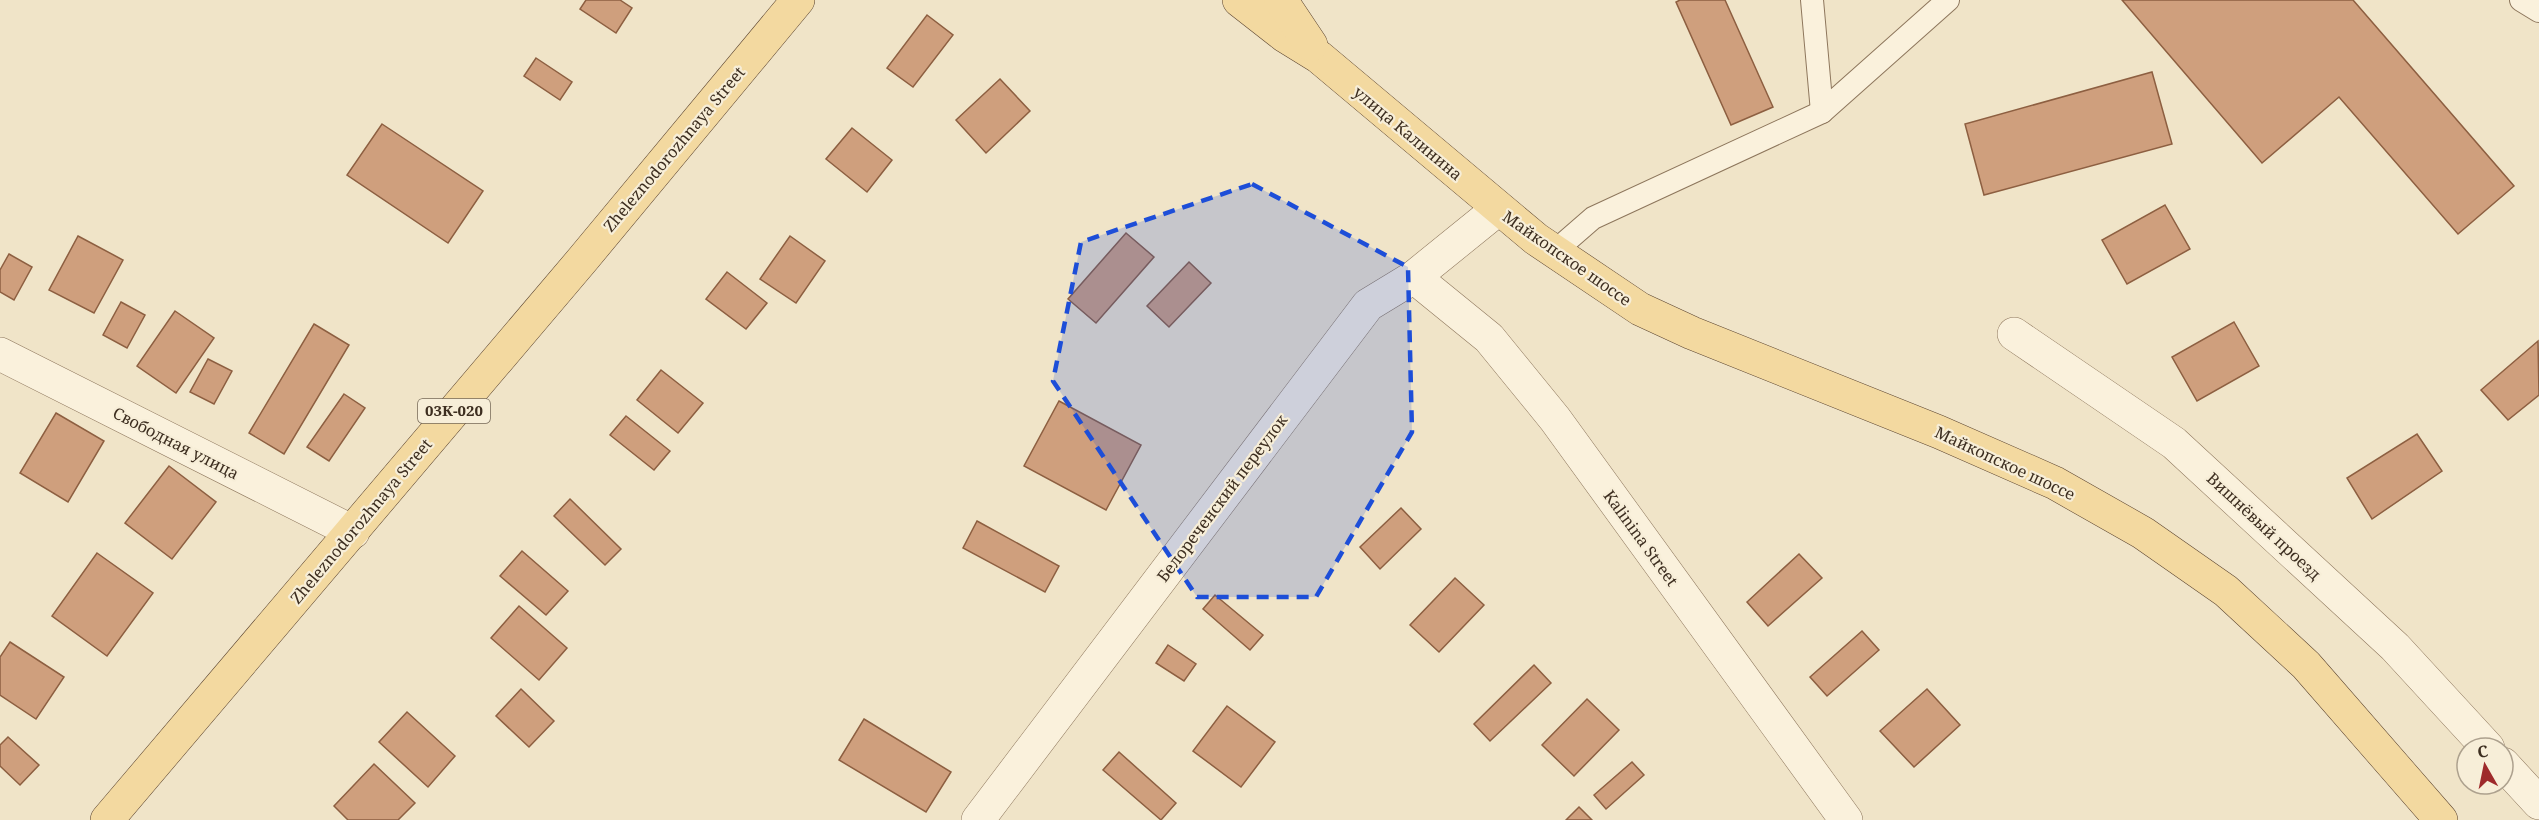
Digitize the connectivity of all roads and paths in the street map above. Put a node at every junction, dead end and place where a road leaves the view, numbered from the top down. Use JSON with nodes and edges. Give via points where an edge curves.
{"nodes":[{"id":1,"x":1239,"y":0,"type":"edge"},
{"id":2,"x":1281,"y":0,"type":"edge"},
{"id":3,"x":1812,"y":0,"type":"edge"},
{"id":4,"x":1947,"y":0,"type":"edge"},
{"id":5,"x":2521,"y":0,"type":"edge"},
{"id":6,"x":795,"y":6,"type":"edge"},
{"id":7,"x":2539,"y":11,"type":"edge"},
{"id":8,"x":1319,"y":57,"type":"junction"},
{"id":9,"x":1822,"y":112,"type":"junction"},
{"id":10,"x":1498,"y":209,"type":"junction"},
{"id":11,"x":1555,"y":251,"type":"junction"},
{"id":12,"x":1414,"y":277,"type":"junction"},
{"id":13,"x":2014,"y":334,"type":"dead end"},
{"id":14,"x":0,"y":354,"type":"edge"},
{"id":15,"x":353,"y":532,"type":"junction"},
{"id":16,"x":2477,"y":736,"type":"edge"},
{"id":17,"x":2515,"y":777,"type":"edge"},
{"id":18,"x":2539,"y":803,"type":"edge"},
{"id":19,"x":107,"y":820,"type":"edge"},
{"id":20,"x":978,"y":820,"type":"edge"},
{"id":21,"x":1846,"y":820,"type":"edge"},
{"id":22,"x":2441,"y":820,"type":"edge"}],
"edges":[{"from":1,"to":8,"type":"main road","name":"улица Калинина"},
{"from":2,"to":8,"type":"main road","name":"улица Калинина"},
{"from":3,"to":9,"type":"lane"},
{"from":4,"to":9,"type":"lane"},
{"from":5,"to":7,"type":"lane"},
{"from":6,"to":15,"type":"main road","name":"Zheleznodorozhnaya Street","number":"03К-020"},
{"from":8,"to":10,"type":"main road","name":"улица Калинина"},
{"from":9,"to":11,"type":"lane","via":[[1593,218]]},
{"from":10,"to":11,"type":"main road","name":"Майкопское шоссе"},
{"from":10,"to":12,"type":"street","name":"Белореченский переулок"},
{"from":11,"to":22,"type":"main road","name":"Майкопское шоссе","via":[[1641,309],[2055,483],[2143,533],[2226,591],[2306,665]]},
{"from":12,"to":20,"type":"street","name":"Белореченский переулок","via":[[1368,304]]},
{"from":12,"to":21,"type":"street","name":"Kalinina Street","via":[[1489,338],[1554,419]]},
{"from":13,"to":16,"type":"street","name":"Вишнёвый проезд","via":[[2174,443],[2395,647]]},
{"from":14,"to":15,"type":"street","name":"Свободная улица"},
{"from":15,"to":19,"type":"main road","name":"Zheleznodorozhnaya Street","number":"03К-020"},
{"from":17,"to":18,"type":"street"}]}
